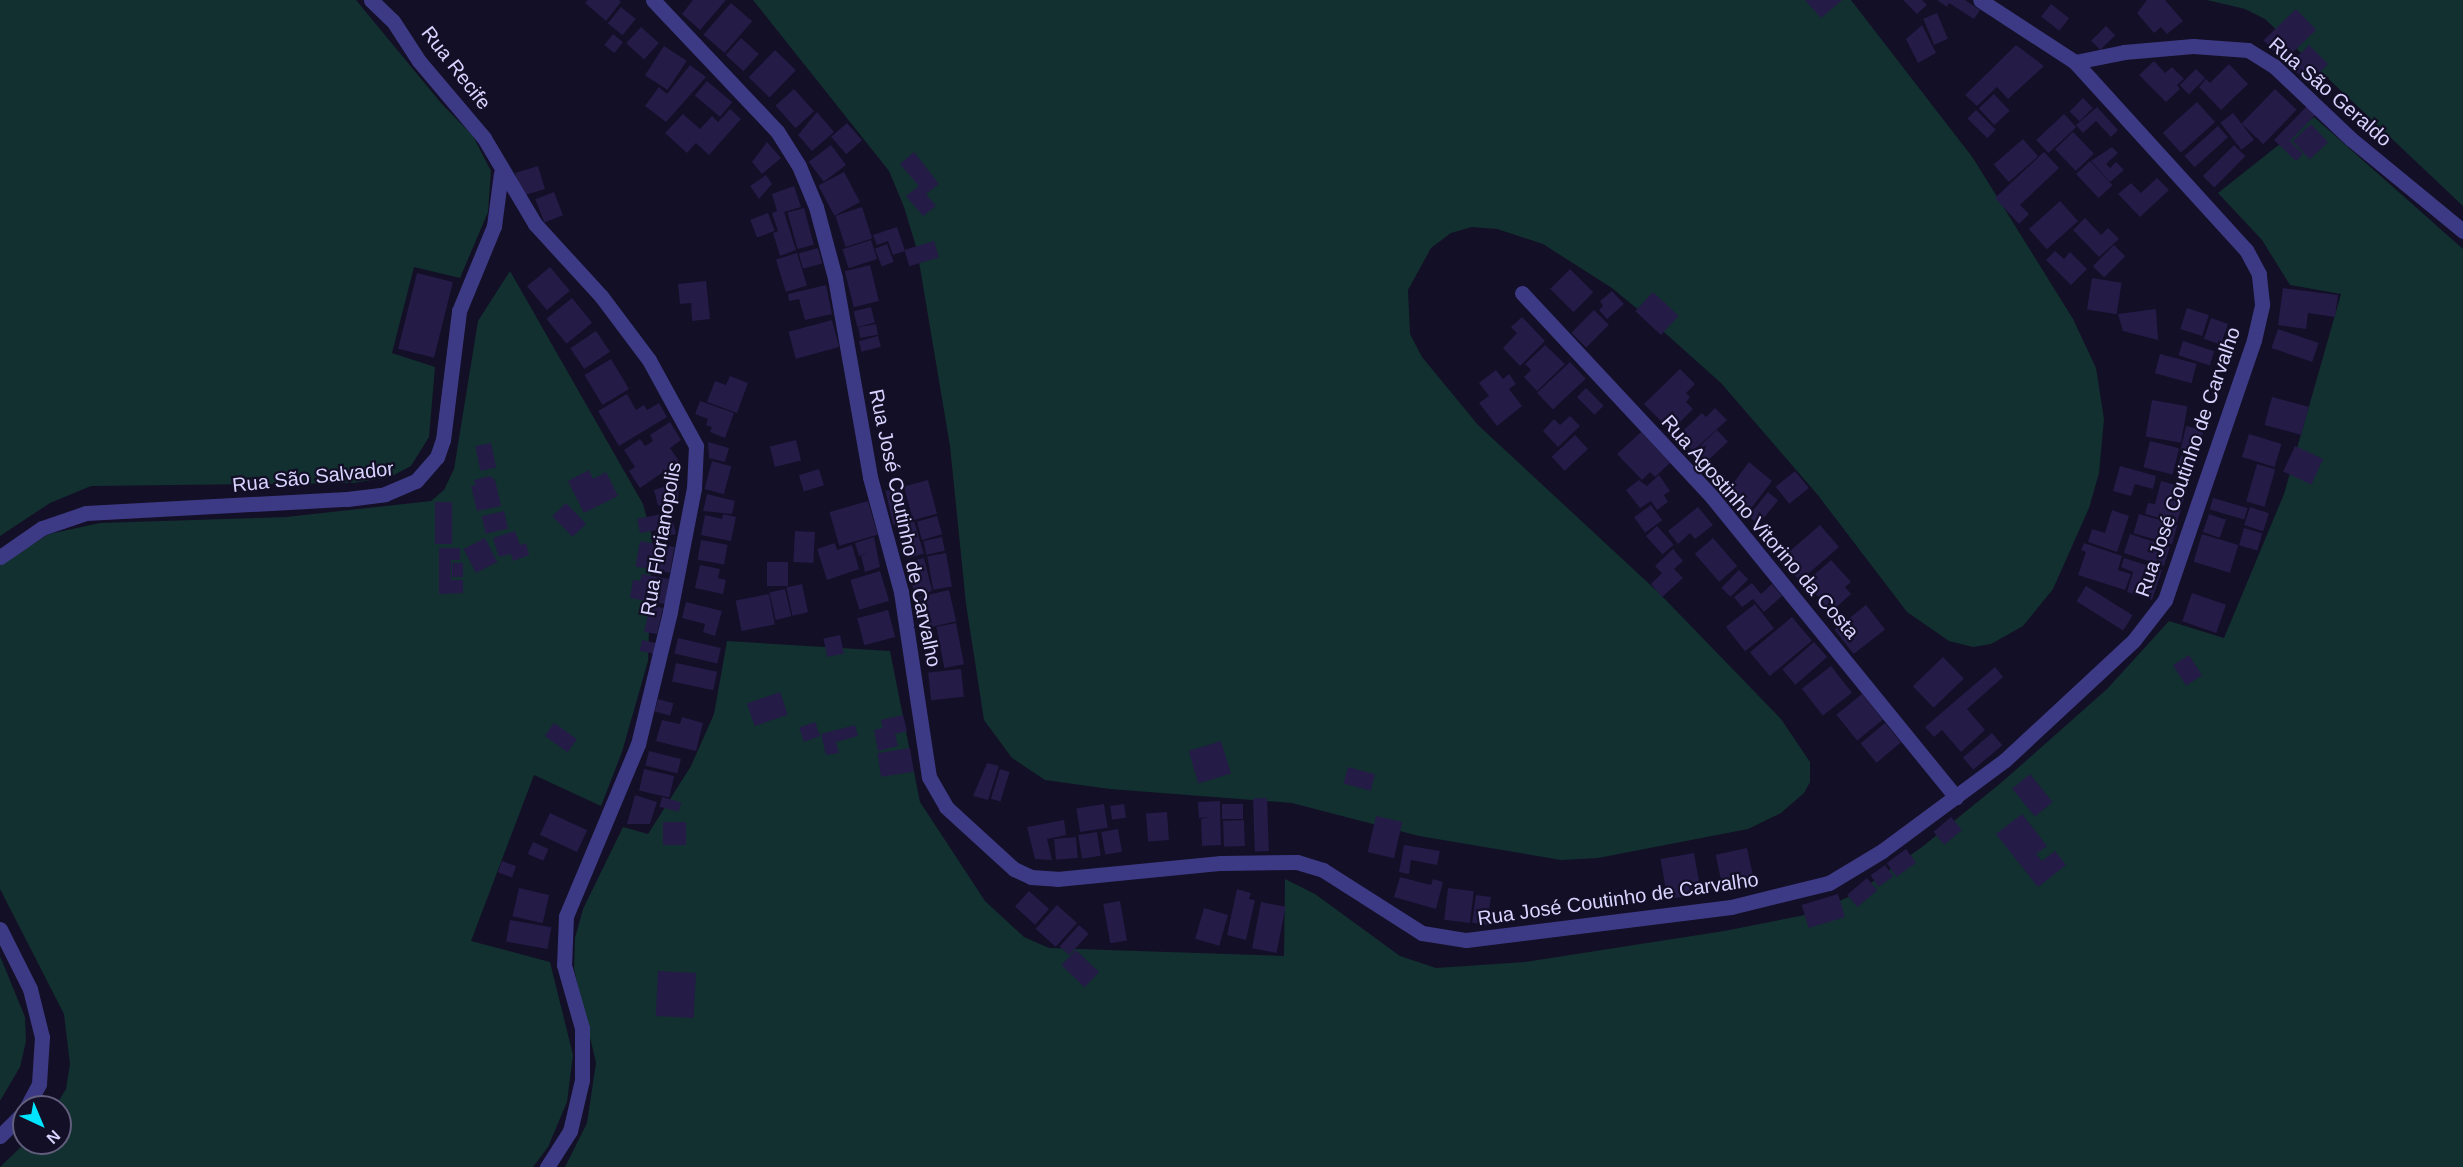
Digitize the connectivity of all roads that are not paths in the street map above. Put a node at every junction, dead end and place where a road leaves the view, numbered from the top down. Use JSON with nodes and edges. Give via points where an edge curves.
{"nodes":[{"id":1,"x":371,"y":0,"type":"edge"},
{"id":2,"x":653,"y":0,"type":"edge"},
{"id":3,"x":1980,"y":0,"type":"edge"},
{"id":4,"x":2075,"y":62,"type":"junction"},
{"id":5,"x":500,"y":167,"type":"junction"},
{"id":6,"x":2463,"y":231,"type":"edge"},
{"id":7,"x":1522,"y":293,"type":"dead end"},
{"id":8,"x":0,"y":557,"type":"edge"},
{"id":9,"x":1956,"y":797,"type":"junction"},
{"id":10,"x":0,"y":929,"type":"edge"},
{"id":11,"x":33,"y":1095,"type":"edge"},
{"id":12,"x":12,"y":1124,"type":"edge"},
{"id":13,"x":0,"y":1136,"type":"edge"},
{"id":14,"x":547,"y":1167,"type":"edge"}],
"edges":[{"from":1,"to":5,"type":"street","name":"Rua Recife","via":[[393,21],[419,61],[474,124]]},
{"from":2,"to":9,"type":"street","name":"Rua José Coutinho de Carvalho","via":[[759,109],[788,147],[808,185],[835,278],[870,477],[901,592],[932,788],[955,817],[1014,869],[1031,877],[1057,879],[1221,863],[1297,862],[1323,870],[1422,933],[1484,940],[1731,907],[1821,886],[1861,866]]},
{"from":3,"to":4,"type":"street","name":"Rua José Coutinho de Carvalho"},
{"from":4,"to":6,"type":"street","name":"Rua São Geraldo","via":[[2124,52],[2193,46],[2248,50],[2274,66],[2351,139]]},
{"from":4,"to":9,"type":"street","name":"Rua José Coutinho de Carvalho","via":[[2252,258],[2262,285],[2259,322],[2160,610],[2077,695]]},
{"from":5,"to":8,"type":"street","name":"Rua São Salvador","via":[[498,211],[459,311],[443,440],[437,458],[416,481],[385,494],[346,499],[86,513],[42,528]]},
{"from":5,"to":14,"type":"street","name":"Rua Florianopolis","via":[[535,224],[601,296],[649,360],[685,421],[697,454],[694,488],[657,671],[632,764],[569,906],[563,940],[564,965],[582,1028],[582,1080],[570,1131]]},
{"from":7,"to":9,"type":"street","name":"Rua Agostinho Vitorino da Costa","via":[[1712,497]]},
{"from":10,"to":11,"type":"street","via":[[30,989],[42,1036],[39,1084]]},
{"from":12,"to":13,"type":"street"}]}
